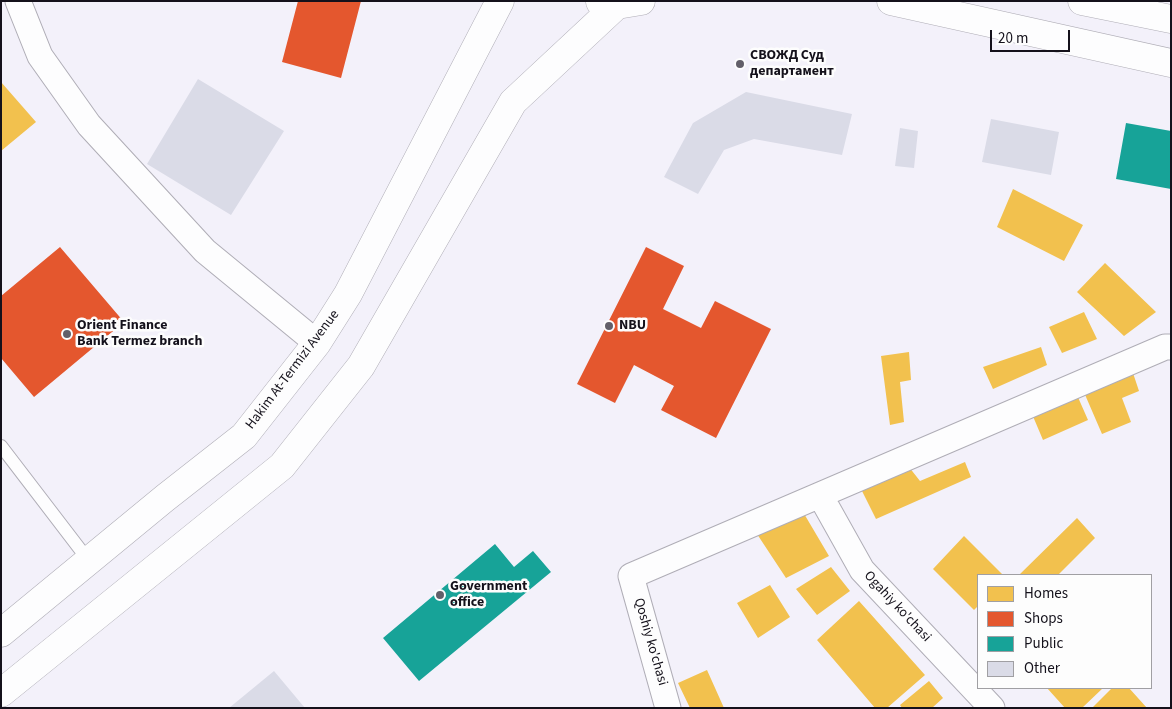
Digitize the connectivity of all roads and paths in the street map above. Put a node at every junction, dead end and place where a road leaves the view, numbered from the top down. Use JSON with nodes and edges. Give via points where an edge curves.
{"nodes":[{"id":1,"x":18,"y":1,"type":"edge"},
{"id":2,"x":500,"y":1,"type":"edge"},
{"id":3,"x":891,"y":1,"type":"edge"},
{"id":4,"x":1082,"y":1,"type":"edge"},
{"id":5,"x":619,"y":2,"type":"edge"},
{"id":6,"x":1171,"y":19,"type":"edge"},
{"id":7,"x":1171,"y":62,"type":"edge"},
{"id":8,"x":317,"y":343,"type":"junction"},
{"id":9,"x":1171,"y":347,"type":"edge"},
{"id":10,"x":1,"y":446,"type":"edge"},
{"id":11,"x":820,"y":495,"type":"junction"},
{"id":12,"x":89,"y":561,"type":"junction"},
{"id":13,"x":1,"y":633,"type":"edge"},
{"id":14,"x":1,"y":693,"type":"edge"},
{"id":15,"x":668,"y":708,"type":"edge"},
{"id":16,"x":992,"y":708,"type":"edge"}],
"edges":[{"from":1,"to":8,"type":"street","via":[[40,56],[89,125],[205,250]]},
{"from":2,"to":8,"type":"main road","name":"Hakim At-Termizi Avenue","via":[[348,294]]},
{"from":3,"to":7,"type":"main road"},
{"from":4,"to":6,"type":"main road"},
{"from":5,"to":14,"type":"main road","via":[[513,102],[361,366],[282,466]]},
{"from":8,"to":12,"type":"main road","name":"Hakim At-Termizi Avenue","via":[[244,436]]},
{"from":9,"to":11,"type":"street"},
{"from":10,"to":12,"type":"lane"},
{"from":11,"to":15,"type":"street","name":"Qoshiy ko'chasi","via":[[631,576]]},
{"from":11,"to":16,"type":"street","name":"Ogahiy ko'chasi","via":[[862,570]]},
{"from":12,"to":13,"type":"main road","name":"Hakim At-Termizi Avenue"}]}
